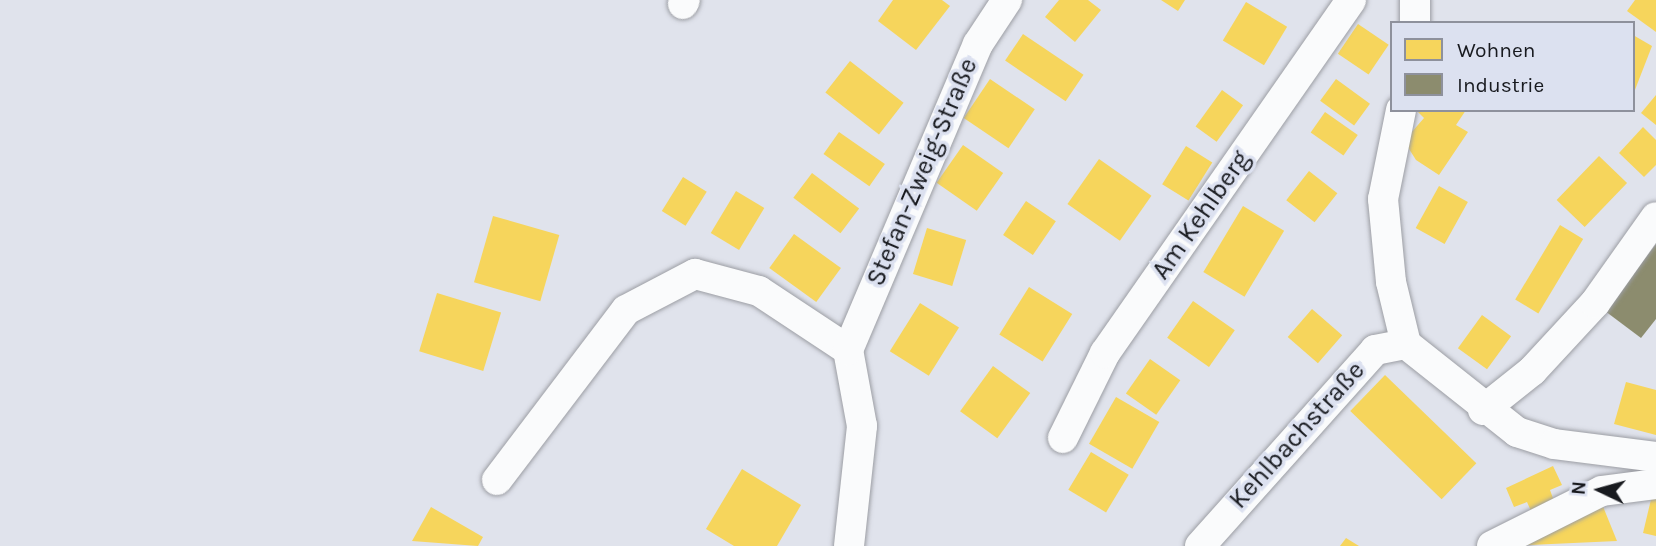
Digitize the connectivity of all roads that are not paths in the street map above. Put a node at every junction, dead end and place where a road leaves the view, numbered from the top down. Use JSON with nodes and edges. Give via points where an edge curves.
{"nodes":[{"id":1,"x":1007,"y":0,"type":"edge"},
{"id":2,"x":1351,"y":0,"type":"edge"},
{"id":3,"x":1415,"y":0,"type":"edge"},
{"id":4,"x":1415,"y":21,"type":"edge"},
{"id":5,"x":1401,"y":112,"type":"edge"},
{"id":6,"x":1656,"y":217,"type":"edge"},
{"id":7,"x":1406,"y":344,"type":"junction"},
{"id":8,"x":848,"y":350,"type":"junction"},
{"id":9,"x":1483,"y":410,"type":"junction"},
{"id":10,"x":1063,"y":438,"type":"dead end"},
{"id":11,"x":1656,"y":457,"type":"edge"},
{"id":12,"x":497,"y":480,"type":"dead end"},
{"id":13,"x":1656,"y":485,"type":"edge"},
{"id":14,"x":849,"y":546,"type":"edge"},
{"id":15,"x":1200,"y":546,"type":"edge"},
{"id":16,"x":1492,"y":546,"type":"edge"}],
"edges":[{"from":1,"to":8,"type":"street","name":"Stefan-Zweig-Straße","via":[[978,44]]},
{"from":2,"to":10,"type":"street","name":"Am Kehlberg","via":[[1105,353]]},
{"from":3,"to":4,"type":"street"},
{"from":5,"to":7,"type":"street","via":[[1383,199],[1391,282]]},
{"from":6,"to":9,"type":"street","via":[[1595,303],[1532,371]]},
{"from":7,"to":9,"type":"street"},
{"from":7,"to":15,"type":"street","name":"Kehlbachstraße","via":[[1375,350]]},
{"from":8,"to":12,"type":"street","via":[[759,291],[695,274],[626,310]]},
{"from":8,"to":14,"type":"street","via":[[862,426]]},
{"from":9,"to":11,"type":"street","via":[[1554,444]]},
{"from":13,"to":16,"type":"street","via":[[1602,491]]}]}
